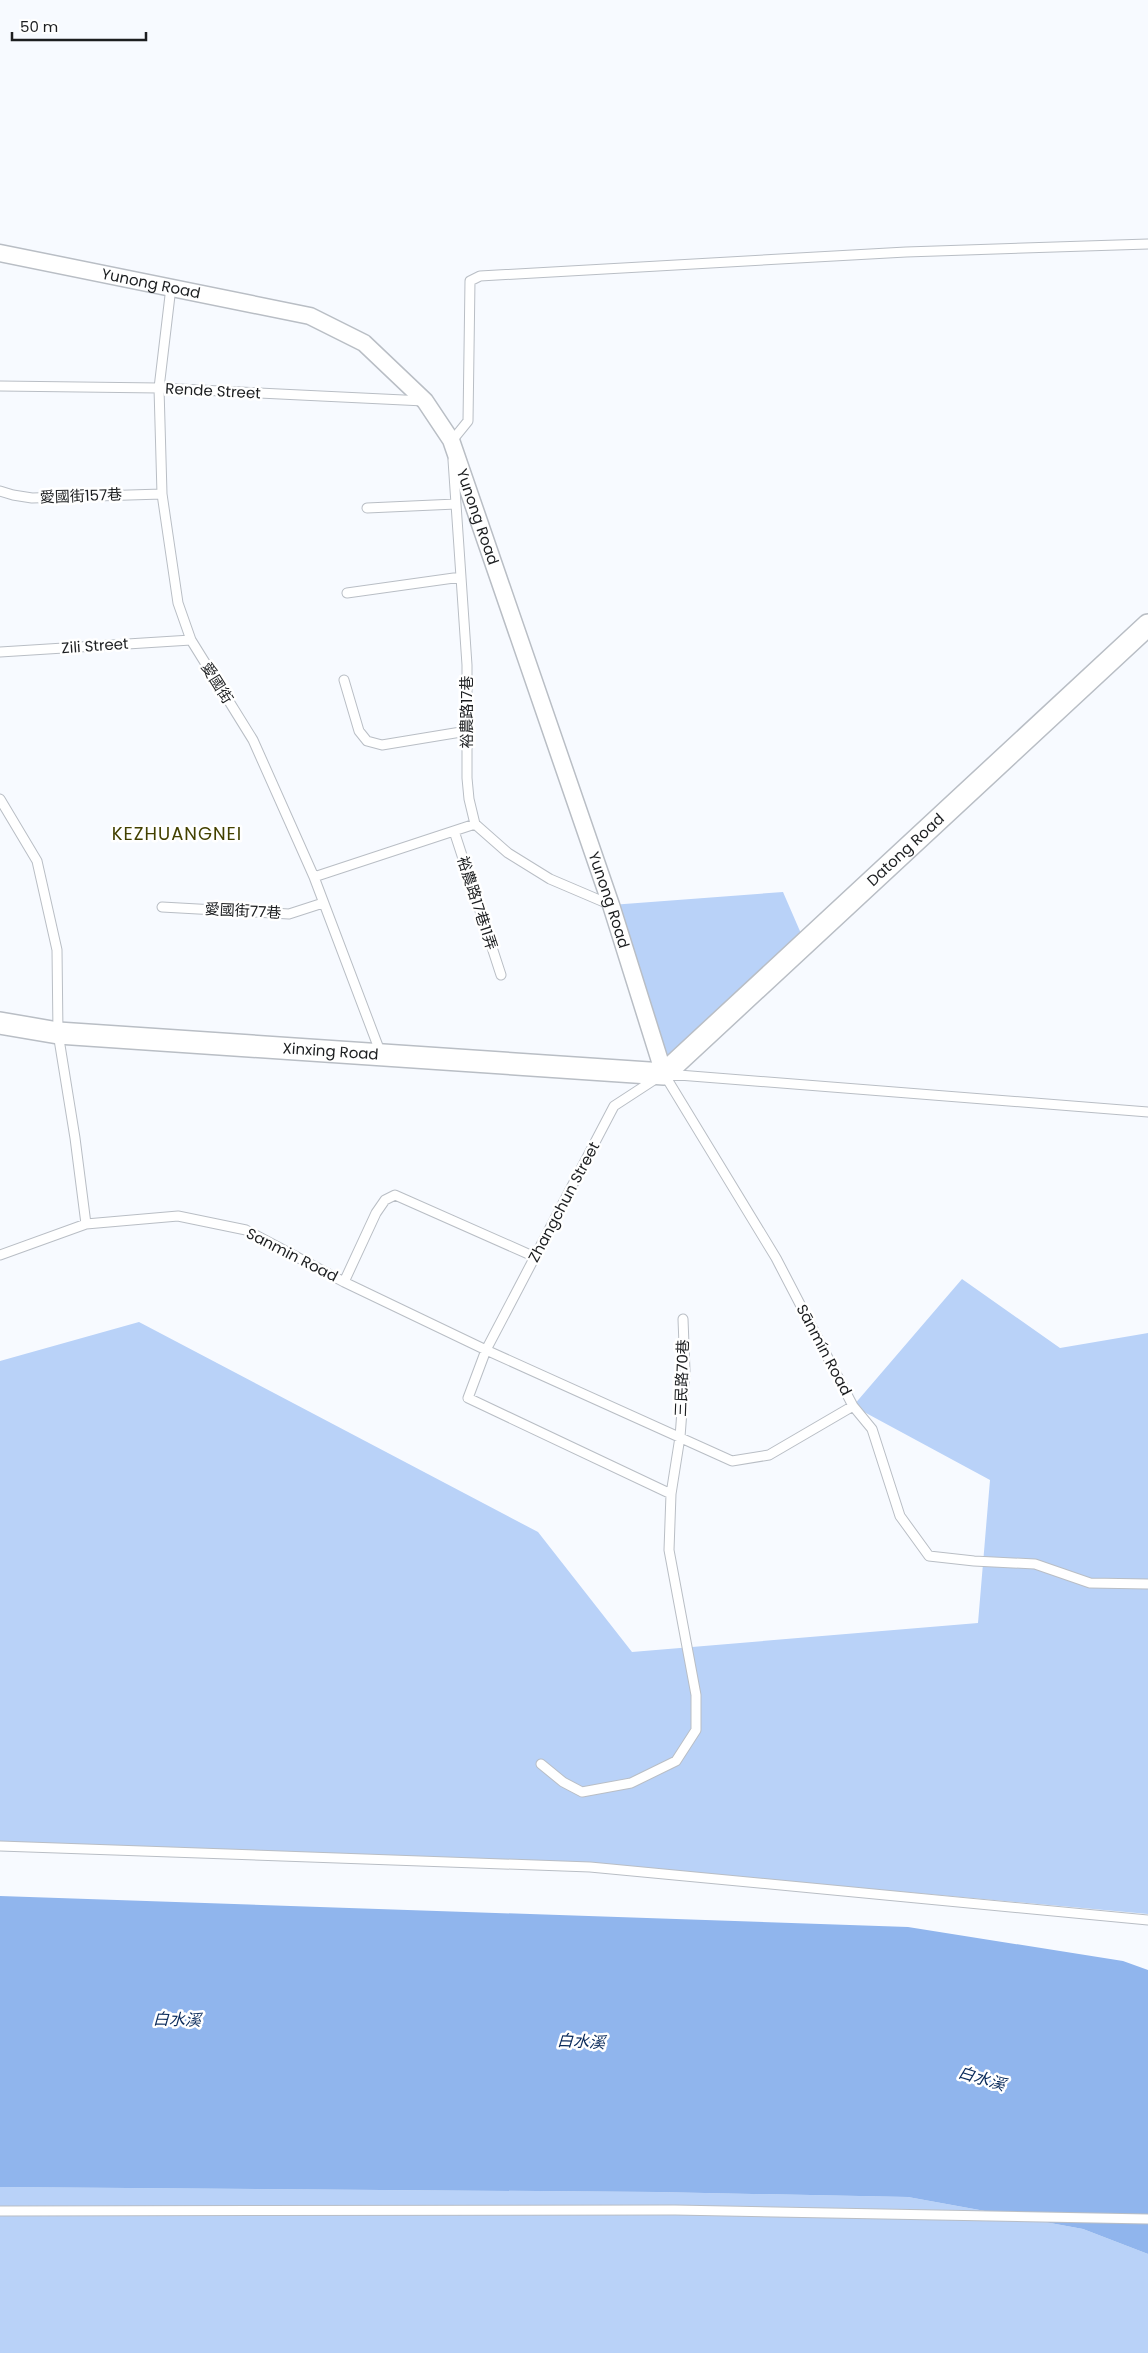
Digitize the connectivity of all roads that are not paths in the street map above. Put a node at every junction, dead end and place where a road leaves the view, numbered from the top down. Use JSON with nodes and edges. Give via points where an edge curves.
{"nodes":[{"id":1,"x":1148,"y":244,"type":"edge"},
{"id":2,"x":0,"y":253,"type":"edge"},
{"id":3,"x":170,"y":287,"type":"junction"},
{"id":4,"x":0,"y":386,"type":"edge"},
{"id":5,"x":158,"y":388,"type":"junction"},
{"id":6,"x":425,"y":401,"type":"junction"},
{"id":7,"x":451,"y":440,"type":"junction"},
{"id":8,"x":0,"y":490,"type":"edge"},
{"id":9,"x":162,"y":494,"type":"junction"},
{"id":10,"x":456,"y":504,"type":"junction"},
{"id":11,"x":368,"y":508,"type":"dead end"},
{"id":12,"x":461,"y":577,"type":"junction"},
{"id":13,"x":347,"y":593,"type":"dead end"},
{"id":14,"x":1148,"y":624,"type":"edge"},
{"id":15,"x":191,"y":640,"type":"junction"},
{"id":16,"x":0,"y":652,"type":"edge"},
{"id":17,"x":344,"y":680,"type":"dead end"},
{"id":18,"x":468,"y":731,"type":"junction"},
{"id":19,"x":0,"y":799,"type":"edge"},
{"id":20,"x":475,"y":824,"type":"junction"},
{"id":21,"x":454,"y":831,"type":"junction"},
{"id":22,"x":314,"y":877,"type":"junction"},
{"id":23,"x":323,"y":903,"type":"junction"},
{"id":24,"x":611,"y":906,"type":"junction"},
{"id":25,"x":162,"y":907,"type":"dead end"},
{"id":26,"x":501,"y":975,"type":"dead end"},
{"id":27,"x":0,"y":1024,"type":"edge"},
{"id":28,"x":58,"y":1033,"type":"junction"},
{"id":29,"x":381,"y":1054,"type":"junction"},
{"id":30,"x":664,"y":1074,"type":"junction"},
{"id":31,"x":1148,"y":1112,"type":"edge"},
{"id":32,"x":86,"y":1224,"type":"junction"},
{"id":33,"x":0,"y":1255,"type":"edge"},
{"id":34,"x":535,"y":1257,"type":"junction"},
{"id":35,"x":344,"y":1282,"type":"junction"},
{"id":36,"x":683,"y":1319,"type":"dead end"},
{"id":37,"x":486,"y":1350,"type":"junction"},
{"id":38,"x":854,"y":1406,"type":"junction"},
{"id":39,"x":680,"y":1438,"type":"junction"},
{"id":40,"x":671,"y":1494,"type":"junction"},
{"id":41,"x":1148,"y":1584,"type":"edge"},
{"id":42,"x":541,"y":1764,"type":"dead end"},
{"id":43,"x":0,"y":1846,"type":"edge"},
{"id":44,"x":1148,"y":1920,"type":"edge"},
{"id":45,"x":0,"y":2211,"type":"edge"},
{"id":46,"x":1148,"y":2219,"type":"edge"}],
"edges":[{"from":1,"to":7,"type":"lane","via":[[906,252],[480,276],[470,281],[468,421]]},
{"from":2,"to":3,"type":"street","name":"Yunong Road"},
{"from":3,"to":5,"type":"lane","name":"愛國街"},
{"from":3,"to":6,"type":"street","name":"Yunong Road","via":[[310,316],[364,343]]},
{"from":4,"to":5,"type":"lane","name":"Rende Street"},
{"from":5,"to":6,"type":"lane","name":"Rende Street"},
{"from":5,"to":9,"type":"lane","name":"愛國街"},
{"from":6,"to":7,"type":"street","name":"Yunong Road"},
{"from":7,"to":10,"type":"lane","name":"裕農路17巷"},
{"from":7,"to":24,"type":"street","name":"Yunong Road"},
{"from":8,"to":9,"type":"lane","name":"愛國街157巷","via":[[32,498]]},
{"from":9,"to":15,"type":"lane","name":"愛國街","via":[[178,603]]},
{"from":10,"to":11,"type":"lane"},
{"from":10,"to":12,"type":"lane","name":"裕農路17巷"},
{"from":12,"to":13,"type":"lane"},
{"from":12,"to":18,"type":"lane","name":"裕農路17巷"},
{"from":14,"to":30,"type":"street","name":"Datong Road"},
{"from":15,"to":16,"type":"lane","name":"Zili Street"},
{"from":15,"to":22,"type":"lane","name":"愛國街","via":[[253,740]]},
{"from":17,"to":18,"type":"lane","via":[[359,731],[368,741],[382,745]]},
{"from":18,"to":20,"type":"lane","name":"裕農路17巷","via":[[468,799]]},
{"from":19,"to":28,"type":"lane","via":[[37,860],[57,950]]},
{"from":20,"to":21,"type":"lane"},
{"from":20,"to":24,"type":"lane","via":[[525,864]]},
{"from":21,"to":22,"type":"lane"},
{"from":21,"to":26,"type":"lane","name":"裕農路17巷11弄"},
{"from":22,"to":23,"type":"lane","name":"愛國街"},
{"from":23,"to":25,"type":"lane","name":"愛國街77巷","via":[[289,914]]},
{"from":23,"to":29,"type":"lane","name":"愛國街"},
{"from":24,"to":30,"type":"street","name":"Yunong Road"},
{"from":27,"to":28,"type":"street","name":"Xinxing Road"},
{"from":28,"to":29,"type":"street","name":"Xinxing Road"},
{"from":28,"to":32,"type":"lane","via":[[76,1138]]},
{"from":29,"to":30,"type":"street","name":"Xinxing Road"},
{"from":30,"to":31,"type":"lane"},
{"from":30,"to":34,"type":"lane","name":"Zhangchun Street","via":[[614,1106]]},
{"from":30,"to":38,"type":"lane","name":"Sānmín Road","via":[[776,1258]]},
{"from":32,"to":33,"type":"lane","name":"Sanmin Road"},
{"from":32,"to":35,"type":"lane","name":"Sanmin Road","via":[[178,1216],[246,1230]]},
{"from":34,"to":35,"type":"lane","via":[[395,1195],[385,1200],[376,1213]]},
{"from":34,"to":37,"type":"lane","name":"Zhangchun Street"},
{"from":35,"to":37,"type":"lane","name":"Sanmin Road"},
{"from":36,"to":39,"type":"lane","name":"三民路70巷","via":[[685,1371]]},
{"from":37,"to":39,"type":"lane","name":"Sānmín Road"},
{"from":37,"to":40,"type":"lane","name":"Zhangchun Street","via":[[468,1398]]},
{"from":38,"to":39,"type":"lane","name":"Sānmín Road","via":[[769,1455],[732,1461]]},
{"from":38,"to":41,"type":"lane","via":[[872,1429],[900,1516],[929,1556],[1035,1564],[1090,1583]]},
{"from":39,"to":40,"type":"lane","name":"三民路70巷"},
{"from":40,"to":42,"type":"lane","name":"三民路70巷","via":[[668,1550],[696,1695],[696,1730],[676,1761],[631,1783],[582,1792]]},
{"from":43,"to":44,"type":"lane","via":[[590,1867]]},
{"from":45,"to":46,"type":"lane","via":[[674,2210]]}]}
